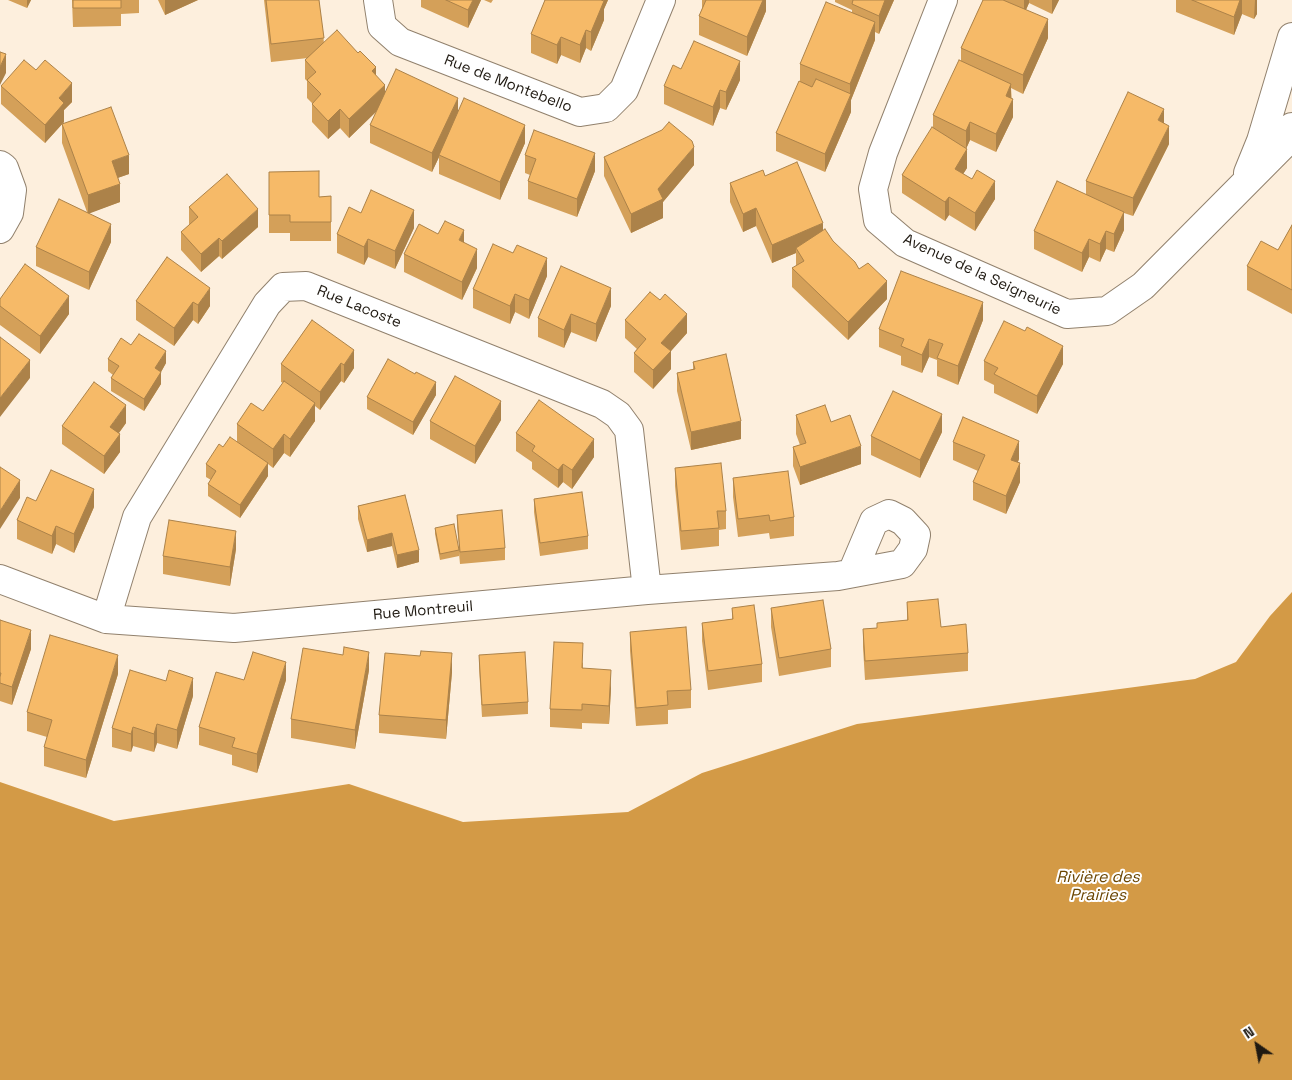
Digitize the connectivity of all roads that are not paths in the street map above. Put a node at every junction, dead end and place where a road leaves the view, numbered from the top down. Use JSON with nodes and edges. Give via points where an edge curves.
{"nodes":[{"id":1,"x":378,"y":0,"type":"edge"},
{"id":2,"x":661,"y":0,"type":"edge"},
{"id":3,"x":943,"y":0,"type":"edge"},
{"id":4,"x":1292,"y":37,"type":"edge"},
{"id":5,"x":1292,"y":127,"type":"edge"},
{"id":6,"x":0,"y":165,"type":"edge"},
{"id":7,"x":1244,"y":184,"type":"junction"},
{"id":8,"x":0,"y":229,"type":"edge"},
{"id":9,"x":852,"y":573,"type":"dead end"},
{"id":10,"x":0,"y":579,"type":"edge"},
{"id":11,"x":647,"y":590,"type":"junction"},
{"id":12,"x":106,"y":619,"type":"junction"}],
"edges":[{"from":1,"to":2,"type":"street","name":"Rue de Montebello","via":[[382,26],[400,42],[580,112],[606,108],[624,90]]},
{"from":3,"to":7,"type":"street","name":"Avenue de la Seigneurie","via":[[883,153],[873,189],[878,220],[905,243],[1067,314],[1107,311],[1143,286]]},
{"from":4,"to":7,"type":"street","name":"Avenue de la Seigneurie","via":[[1261,141]]},
{"from":5,"to":7,"type":"street","name":"Avenue de la Seigneurie","via":[[1281,147]]},
{"from":6,"to":8,"type":"street","via":[[12,190],[10,213]]},
{"from":9,"to":11,"type":"street","name":"Rue Montreuil"},
{"from":10,"to":12,"type":"street","name":"Rue Montreuil"},
{"from":11,"to":12,"type":"street","name":"Rue Montreuil","via":[[234,628]]},
{"from":11,"to":12,"type":"street","name":"Rue Lacoste","via":[[629,430],[618,415],[602,404],[306,286],[284,287],[267,304],[137,517]]}]}
